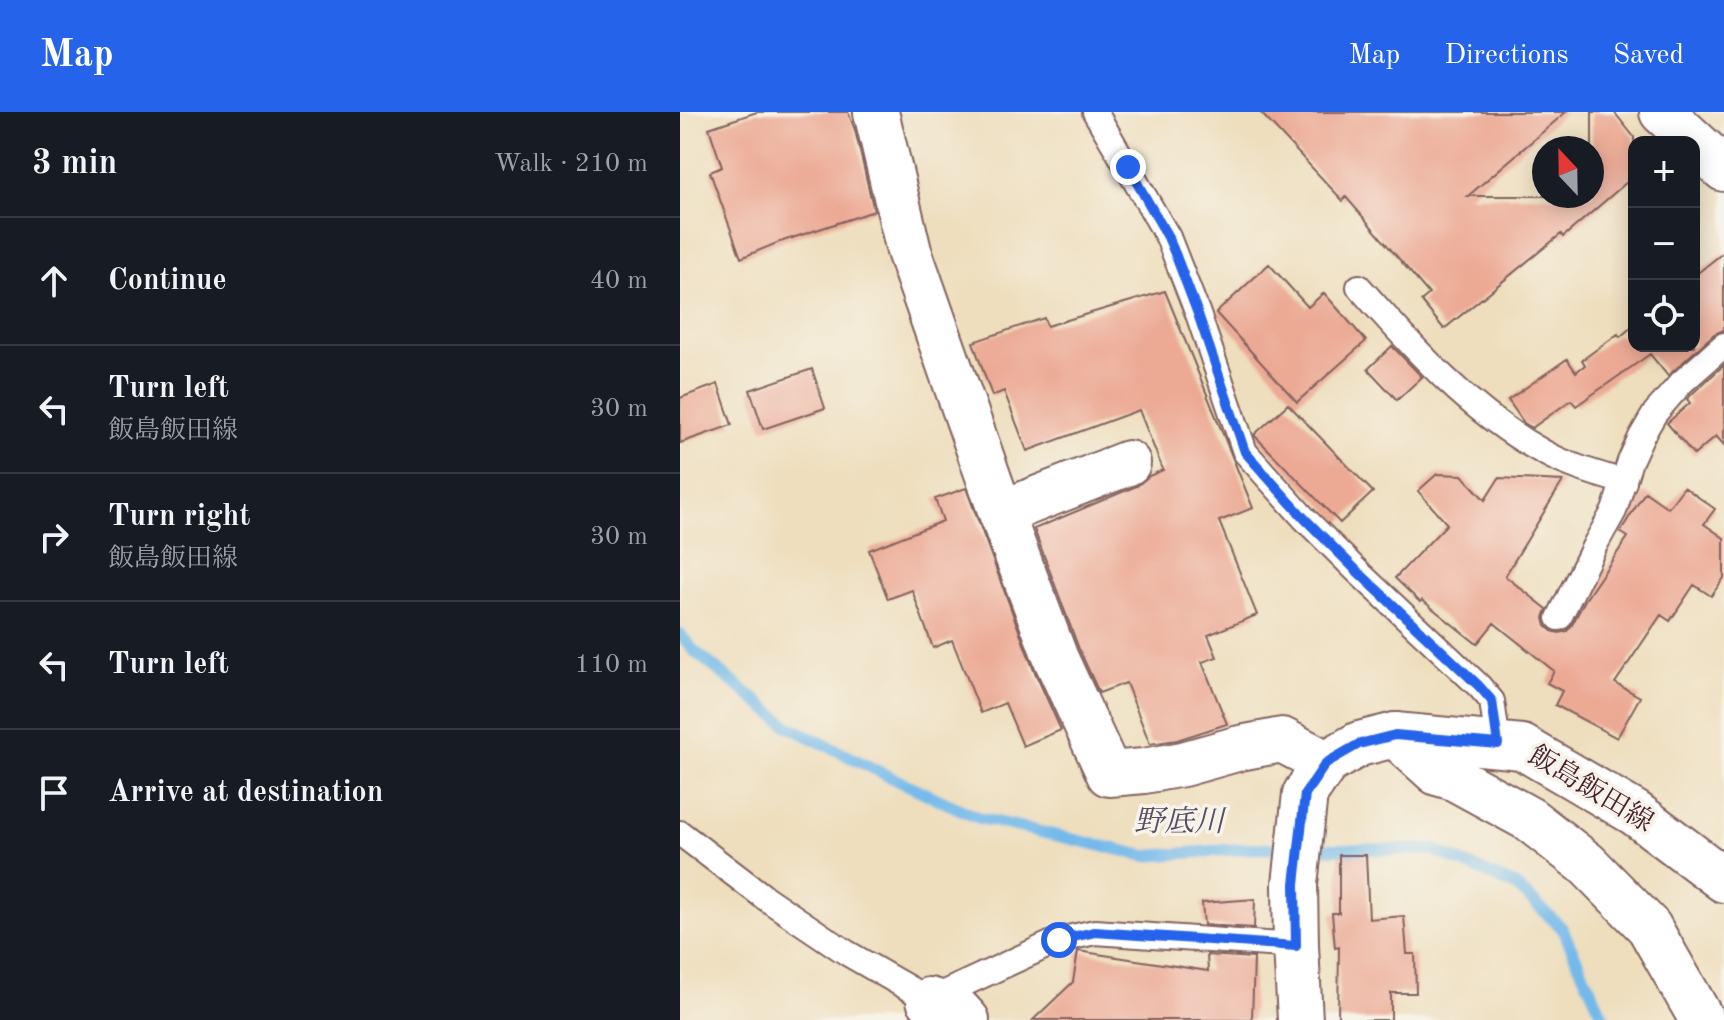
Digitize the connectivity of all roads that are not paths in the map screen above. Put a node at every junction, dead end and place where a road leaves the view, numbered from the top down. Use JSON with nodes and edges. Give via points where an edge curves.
{"nodes":[{"id":1,"x":876,"y":112,"type":"edge"},
{"id":2,"x":1095,"y":112,"type":"edge"},
{"id":3,"x":1662,"y":112,"type":"edge"},
{"id":4,"x":1724,"y":169,"type":"edge"},
{"id":5,"x":1359,"y":287,"type":"dead end"},
{"id":6,"x":1724,"y":345,"type":"edge"},
{"id":7,"x":1128,"y":463,"type":"dead end"},
{"id":8,"x":1624,"y":482,"type":"junction"},
{"id":9,"x":1001,"y":513,"type":"junction"},
{"id":10,"x":1559,"y":618,"type":"dead end"},
{"id":11,"x":1395,"y":735,"type":"junction"},
{"id":12,"x":1498,"y":744,"type":"junction"},
{"id":13,"x":1316,"y":779,"type":"junction"},
{"id":14,"x":680,"y":833,"type":"edge"},
{"id":15,"x":1724,"y":880,"type":"edge"},
{"id":16,"x":1296,"y":946,"type":"junction"},
{"id":17,"x":948,"y":1010,"type":"edge"},
{"id":18,"x":1300,"y":1020,"type":"edge"},
{"id":19,"x":1702,"y":1020,"type":"edge"}],
"edges":[{"from":1,"to":9,"type":"street","via":[[909,251]]},
{"from":2,"to":12,"type":"lane","via":[[1168,237],[1245,452],[1346,561],[1492,701]]},
{"from":3,"to":4,"type":"street"},
{"from":5,"to":8,"type":"lane","via":[[1435,371],[1494,422],[1545,454]]},
{"from":6,"to":8,"type":"lane","via":[[1655,413]]},
{"from":7,"to":9,"type":"street"},
{"from":8,"to":10,"type":"lane"},
{"from":9,"to":13,"type":"street","via":[[1056,659],[1109,774],[1282,740]]},
{"from":11,"to":12,"type":"street","name":"飯島飯田線"},
{"from":11,"to":13,"type":"street","name":"飯島飯田線","via":[[1359,744]]},
{"from":11,"to":19,"type":"street","via":[[1437,773],[1529,819],[1587,864],[1649,927]]},
{"from":12,"to":15,"type":"street","name":"飯島飯田線","via":[[1522,747],[1635,813]]},
{"from":13,"to":16,"type":"street","via":[[1295,884]]},
{"from":14,"to":17,"type":"lane","via":[[847,953]]},
{"from":16,"to":17,"type":"lane","via":[[1095,932],[1059,940]]},
{"from":16,"to":18,"type":"street"}]}
